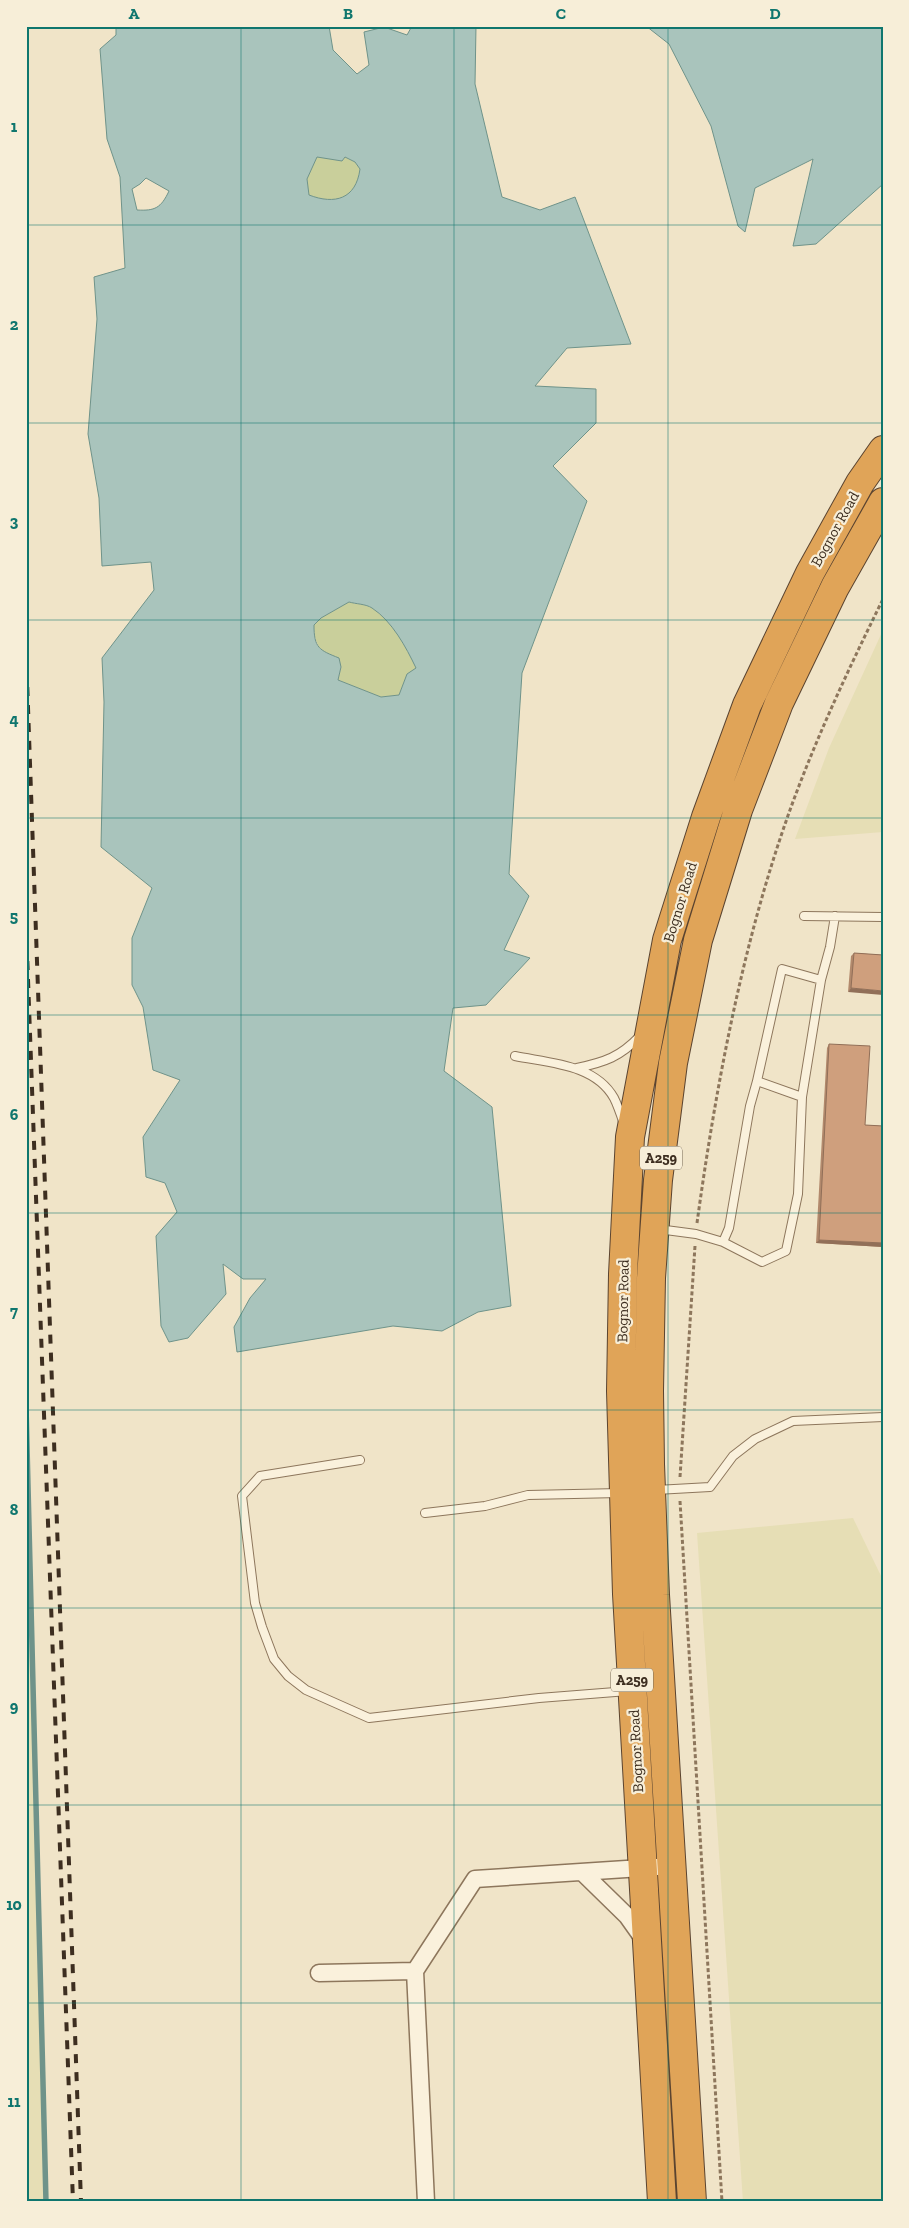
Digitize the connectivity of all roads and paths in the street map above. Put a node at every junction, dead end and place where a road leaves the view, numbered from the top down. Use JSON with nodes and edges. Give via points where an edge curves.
{"nodes":[{"id":1,"x":883,"y":450,"type":"edge"},
{"id":2,"x":883,"y":502,"type":"edge"},
{"id":3,"x":883,"y":599,"type":"edge"},
{"id":4,"x":804,"y":916,"type":"dead end"},
{"id":5,"x":835,"y":916,"type":"junction"},
{"id":6,"x":883,"y":917,"type":"edge"},
{"id":7,"x":821,"y":980,"type":"junction"},
{"id":8,"x":650,"y":1025,"type":"junction"},
{"id":9,"x":515,"y":1056,"type":"dead end"},
{"id":10,"x":577,"y":1068,"type":"junction"},
{"id":11,"x":757,"y":1081,"type":"junction"},
{"id":12,"x":802,"y":1097,"type":"junction"},
{"id":13,"x":630,"y":1137,"type":"junction"},
{"id":14,"x":654,"y":1229,"type":"junction"},
{"id":15,"x":696,"y":1234,"type":"junction"},
{"id":16,"x":723,"y":1242,"type":"junction"},
{"id":17,"x":883,"y":1417,"type":"edge"},
{"id":18,"x":360,"y":1460,"type":"dead end"},
{"id":19,"x":680,"y":1488,"type":"junction"},
{"id":20,"x":651,"y":1490,"type":"junction"},
{"id":21,"x":624,"y":1493,"type":"junction"},
{"id":22,"x":425,"y":1513,"type":"dead end"},
{"id":23,"x":633,"y":1691,"type":"junction"},
{"id":24,"x":672,"y":1866,"type":"junction"},
{"id":25,"x":643,"y":1868,"type":"junction"},
{"id":26,"x":582,"y":1872,"type":"junction"},
{"id":27,"x":647,"y":1946,"type":"junction"},
{"id":28,"x":415,"y":1971,"type":"junction"},
{"id":29,"x":319,"y":1974,"type":"dead end"},
{"id":30,"x":426,"y":2202,"type":"edge"},
{"id":31,"x":662,"y":2202,"type":"edge"},
{"id":32,"x":692,"y":2202,"type":"edge"},
{"id":33,"x":722,"y":2202,"type":"edge"}],
"edges":[{"from":1,"to":8,"type":"highway","name":"Bognor Road","number":"A259","via":[[860,483],[810,573],[748,705],[706,817],[667,940]]},
{"from":2,"to":14,"type":"highway","name":"Bognor Road","number":"A259","via":[[835,587],[779,703],[738,810],[698,940],[673,1063]]},
{"from":3,"to":15,"type":"path","via":[[838,690],[790,811],[748,948],[705,1160]]},
{"from":4,"to":5,"type":"lane"},
{"from":5,"to":6,"type":"lane"},
{"from":5,"to":7,"type":"lane"},
{"from":7,"to":11,"type":"lane","via":[[782,969]]},
{"from":7,"to":12,"type":"lane"},
{"from":8,"to":10,"type":"lane","via":[[628,1049],[606,1062]]},
{"from":8,"to":13,"type":"highway","name":"Bognor Road","number":"A259"},
{"from":9,"to":10,"type":"lane"},
{"from":10,"to":13,"type":"lane","via":[[597,1080],[613,1097]]},
{"from":11,"to":12,"type":"lane"},
{"from":11,"to":16,"type":"lane"},
{"from":12,"to":16,"type":"lane","via":[[798,1194],[786,1251],[762,1262]]},
{"from":13,"to":21,"type":"highway","name":"Bognor Road","number":"A259","via":[[620,1391]]},
{"from":14,"to":15,"type":"lane"},
{"from":14,"to":20,"type":"highway","name":"Bognor Road","number":"A259","via":[[648,1391]]},
{"from":15,"to":16,"type":"lane"},
{"from":15,"to":19,"type":"path"},
{"from":17,"to":19,"type":"lane","via":[[793,1421],[755,1439],[733,1456],[710,1487]]},
{"from":18,"to":23,"type":"lane","via":[[260,1476],[242,1496],[255,1603],[274,1659],[288,1676],[306,1690],[369,1718],[539,1698]]},
{"from":19,"to":20,"type":"lane"},
{"from":19,"to":33,"type":"path"},
{"from":20,"to":24,"type":"highway","name":"Bognor Road","number":"A259"},
{"from":21,"to":22,"type":"lane","via":[[528,1495],[485,1506]]},
{"from":21,"to":23,"type":"highway","name":"Bognor Road","number":"A259"},
{"from":23,"to":25,"type":"highway","name":"Bognor Road","number":"A259"},
{"from":24,"to":25,"type":"street"},
{"from":24,"to":32,"type":"highway","name":"Bognor Road","number":"A259"},
{"from":25,"to":26,"type":"street"},
{"from":25,"to":27,"type":"highway","name":"Bognor Road","number":"A259"},
{"from":26,"to":27,"type":"street","via":[[627,1916]]},
{"from":26,"to":28,"type":"street","via":[[475,1879]]},
{"from":27,"to":31,"type":"highway","name":"Bognor Road","number":"A259"},
{"from":28,"to":29,"type":"street"},
{"from":28,"to":30,"type":"street"}]}
